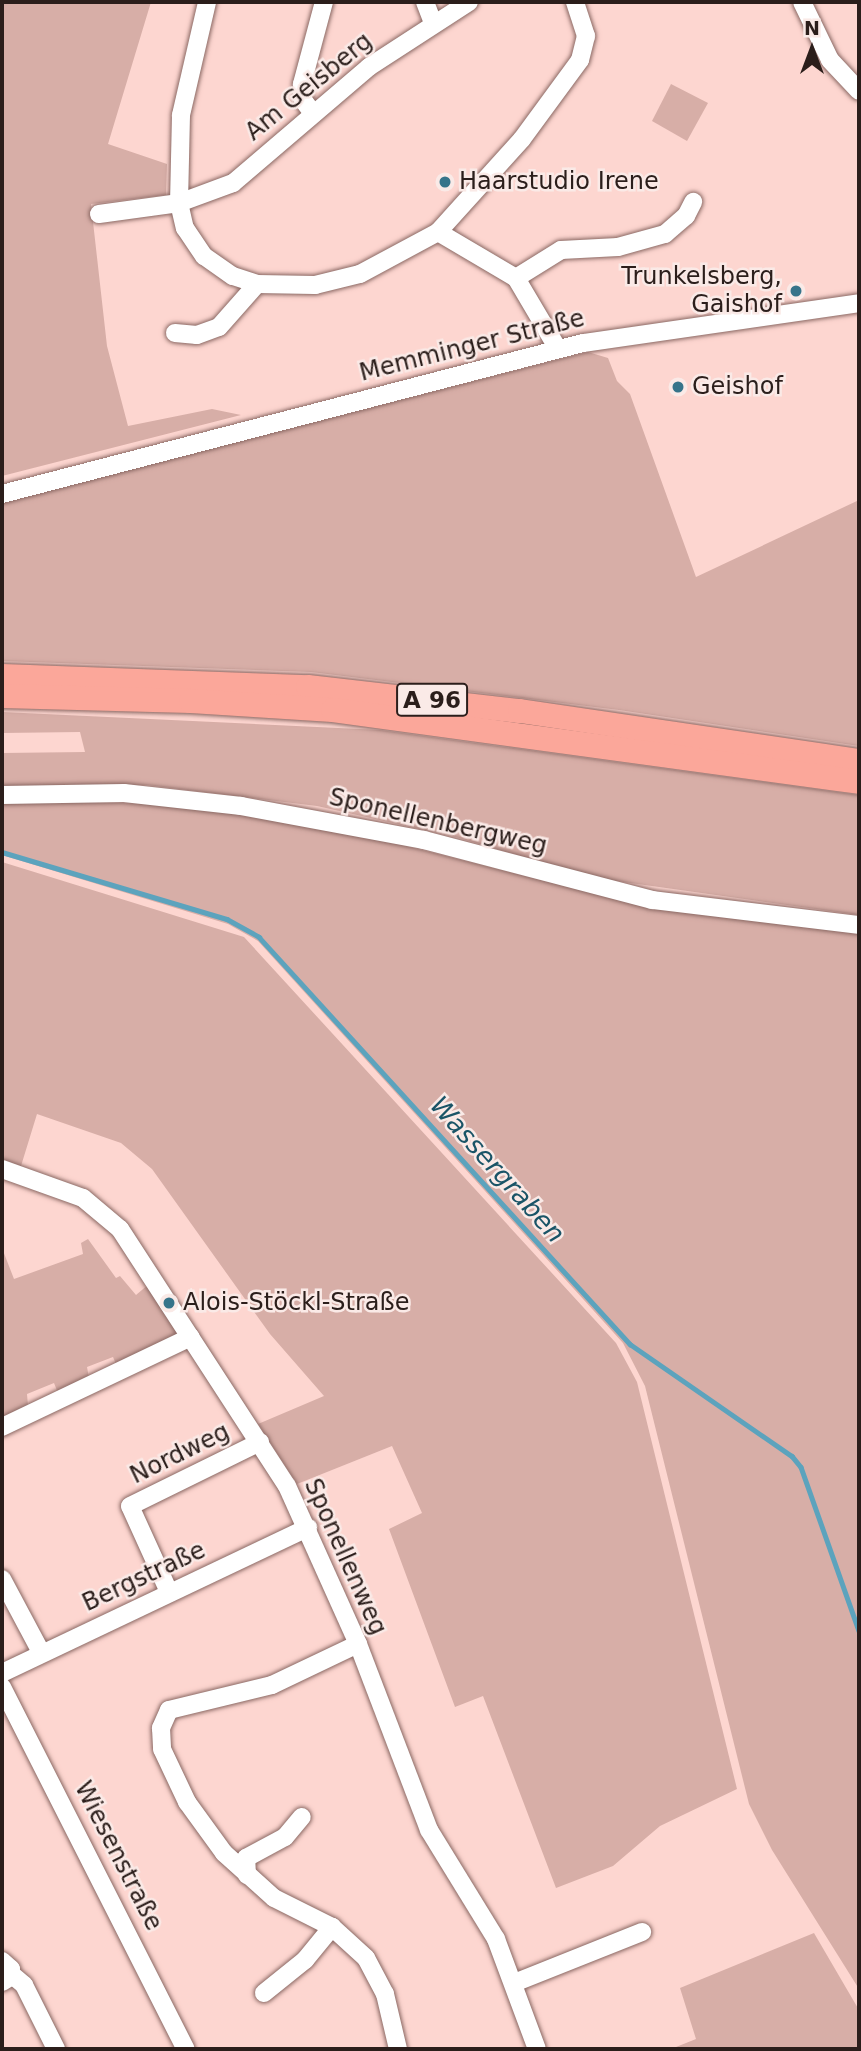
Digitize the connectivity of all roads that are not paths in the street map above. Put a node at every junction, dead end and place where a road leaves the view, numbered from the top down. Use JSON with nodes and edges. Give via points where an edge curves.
{"nodes":[{"id":1,"x":207,"y":2,"type":"edge"},
{"id":2,"x":324,"y":2,"type":"edge"},
{"id":3,"x":425,"y":2,"type":"edge"},
{"id":4,"x":469,"y":2,"type":"edge"},
{"id":5,"x":575,"y":2,"type":"edge"},
{"id":6,"x":802,"y":2,"type":"edge"},
{"id":7,"x":433,"y":23,"type":"junction"},
{"id":8,"x":859,"y":91,"type":"edge"},
{"id":9,"x":312,"y":112,"type":"junction"},
{"id":10,"x":693,"y":202,"type":"dead end"},
{"id":11,"x":179,"y":203,"type":"junction"},
{"id":12,"x":99,"y":214,"type":"dead end"},
{"id":13,"x":438,"y":232,"type":"junction"},
{"id":14,"x":516,"y":278,"type":"junction"},
{"id":15,"x":257,"y":284,"type":"junction"},
{"id":16,"x":859,"y":303,"type":"edge"},
{"id":17,"x":175,"y":333,"type":"dead end"},
{"id":18,"x":558,"y":349,"type":"junction"},
{"id":19,"x":2,"y":494,"type":"edge"},
{"id":20,"x":2,"y":676,"type":"edge"},
{"id":21,"x":2,"y":696,"type":"edge"},
{"id":22,"x":859,"y":761,"type":"edge"},
{"id":23,"x":859,"y":782,"type":"edge"},
{"id":24,"x":2,"y":795,"type":"edge"},
{"id":25,"x":859,"y":925,"type":"edge"},
{"id":26,"x":2,"y":1169,"type":"edge"},
{"id":27,"x":191,"y":1337,"type":"junction"},
{"id":28,"x":2,"y":1427,"type":"edge"},
{"id":29,"x":260,"y":1443,"type":"junction"},
{"id":30,"x":308,"y":1528,"type":"junction"},
{"id":31,"x":2,"y":1578,"type":"edge"},
{"id":32,"x":169,"y":1592,"type":"junction"},
{"id":33,"x":358,"y":1644,"type":"junction"},
{"id":34,"x":41,"y":1652,"type":"junction"},
{"id":35,"x":2,"y":1673,"type":"edge"},
{"id":36,"x":2,"y":1687,"type":"edge"},
{"id":37,"x":302,"y":1817,"type":"dead end"},
{"id":38,"x":247,"y":1875,"type":"junction"},
{"id":39,"x":332,"y":1927,"type":"junction"},
{"id":40,"x":642,"y":1932,"type":"dead end"},
{"id":41,"x":5,"y":1972,"type":"edge"},
{"id":42,"x":514,"y":1983,"type":"junction"},
{"id":43,"x":264,"y":1993,"type":"dead end"},
{"id":44,"x":57,"y":2049,"type":"edge"},
{"id":45,"x":186,"y":2049,"type":"edge"},
{"id":46,"x":398,"y":2049,"type":"edge"},
{"id":47,"x":537,"y":2049,"type":"edge"}],
"edges":[{"from":1,"to":11,"type":"street","via":[[181,115]]},
{"from":2,"to":9,"type":"street","via":[[302,84],[303,100]]},
{"from":3,"to":7,"type":"street"},
{"from":4,"to":7,"type":"street","name":"Am Geisberg"},
{"from":5,"to":13,"type":"street","via":[[586,36],[576,66],[522,139]]},
{"from":6,"to":8,"type":"street","via":[[830,60]]},
{"from":7,"to":9,"type":"street","name":"Am Geisberg"},
{"from":9,"to":11,"type":"street","name":"Am Geisberg","via":[[233,183]]},
{"from":10,"to":14,"type":"street","via":[[686,216],[665,234],[618,247],[561,250]]},
{"from":11,"to":12,"type":"street","name":"Am Geisberg"},
{"from":11,"to":15,"type":"street","via":[[185,228],[204,256],[233,276]]},
{"from":13,"to":14,"type":"street"},
{"from":13,"to":15,"type":"street","via":[[383,264],[339,281]]},
{"from":14,"to":18,"type":"street"},
{"from":15,"to":17,"type":"street","via":[[219,327],[197,335]]},
{"from":16,"to":18,"type":"street","name":"Memminger Straße"},
{"from":18,"to":19,"type":"street","name":"Memminger Straße"},
{"from":20,"to":22,"type":"highway","number":"A 96","via":[[308,687],[520,711]]},
{"from":21,"to":23,"type":"highway","number":"A 96","via":[[333,710]]},
{"from":24,"to":25,"type":"street","name":"Sponellenbergweg","via":[[124,793],[229,804],[424,840],[652,900]]},
{"from":26,"to":27,"type":"street","name":"Sponellenweg","via":[[74,1194],[109,1218]]},
{"from":27,"to":28,"type":"street"},
{"from":27,"to":29,"type":"street","name":"Sponellenweg"},
{"from":29,"to":30,"type":"street","name":"Sponellenweg"},
{"from":29,"to":32,"type":"street","name":"Nordweg","via":[[130,1506]]},
{"from":30,"to":32,"type":"street","name":"Bergstraße"},
{"from":30,"to":33,"type":"street","name":"Sponellenweg"},
{"from":31,"to":34,"type":"street"},
{"from":32,"to":34,"type":"street","name":"Bergstraße"},
{"from":33,"to":38,"type":"street","via":[[272,1685],[169,1710],[160,1728],[172,1773],[199,1820]]},
{"from":33,"to":42,"type":"street","name":"Sponellenweg","via":[[429,1830],[496,1939]]},
{"from":34,"to":35,"type":"street","name":"Bergstraße"},
{"from":36,"to":45,"type":"street","name":"Wiesenstraße"},
{"from":37,"to":38,"type":"street","via":[[285,1837],[246,1858]]},
{"from":38,"to":39,"type":"street","via":[[274,1898]]},
{"from":39,"to":43,"type":"street","via":[[305,1960]]},
{"from":39,"to":46,"type":"street","via":[[376,1972]]},
{"from":40,"to":42,"type":"street"},
{"from":41,"to":44,"type":"street","via":[[24,1985]]},
{"from":42,"to":47,"type":"street","name":"Sponellenweg"}]}
